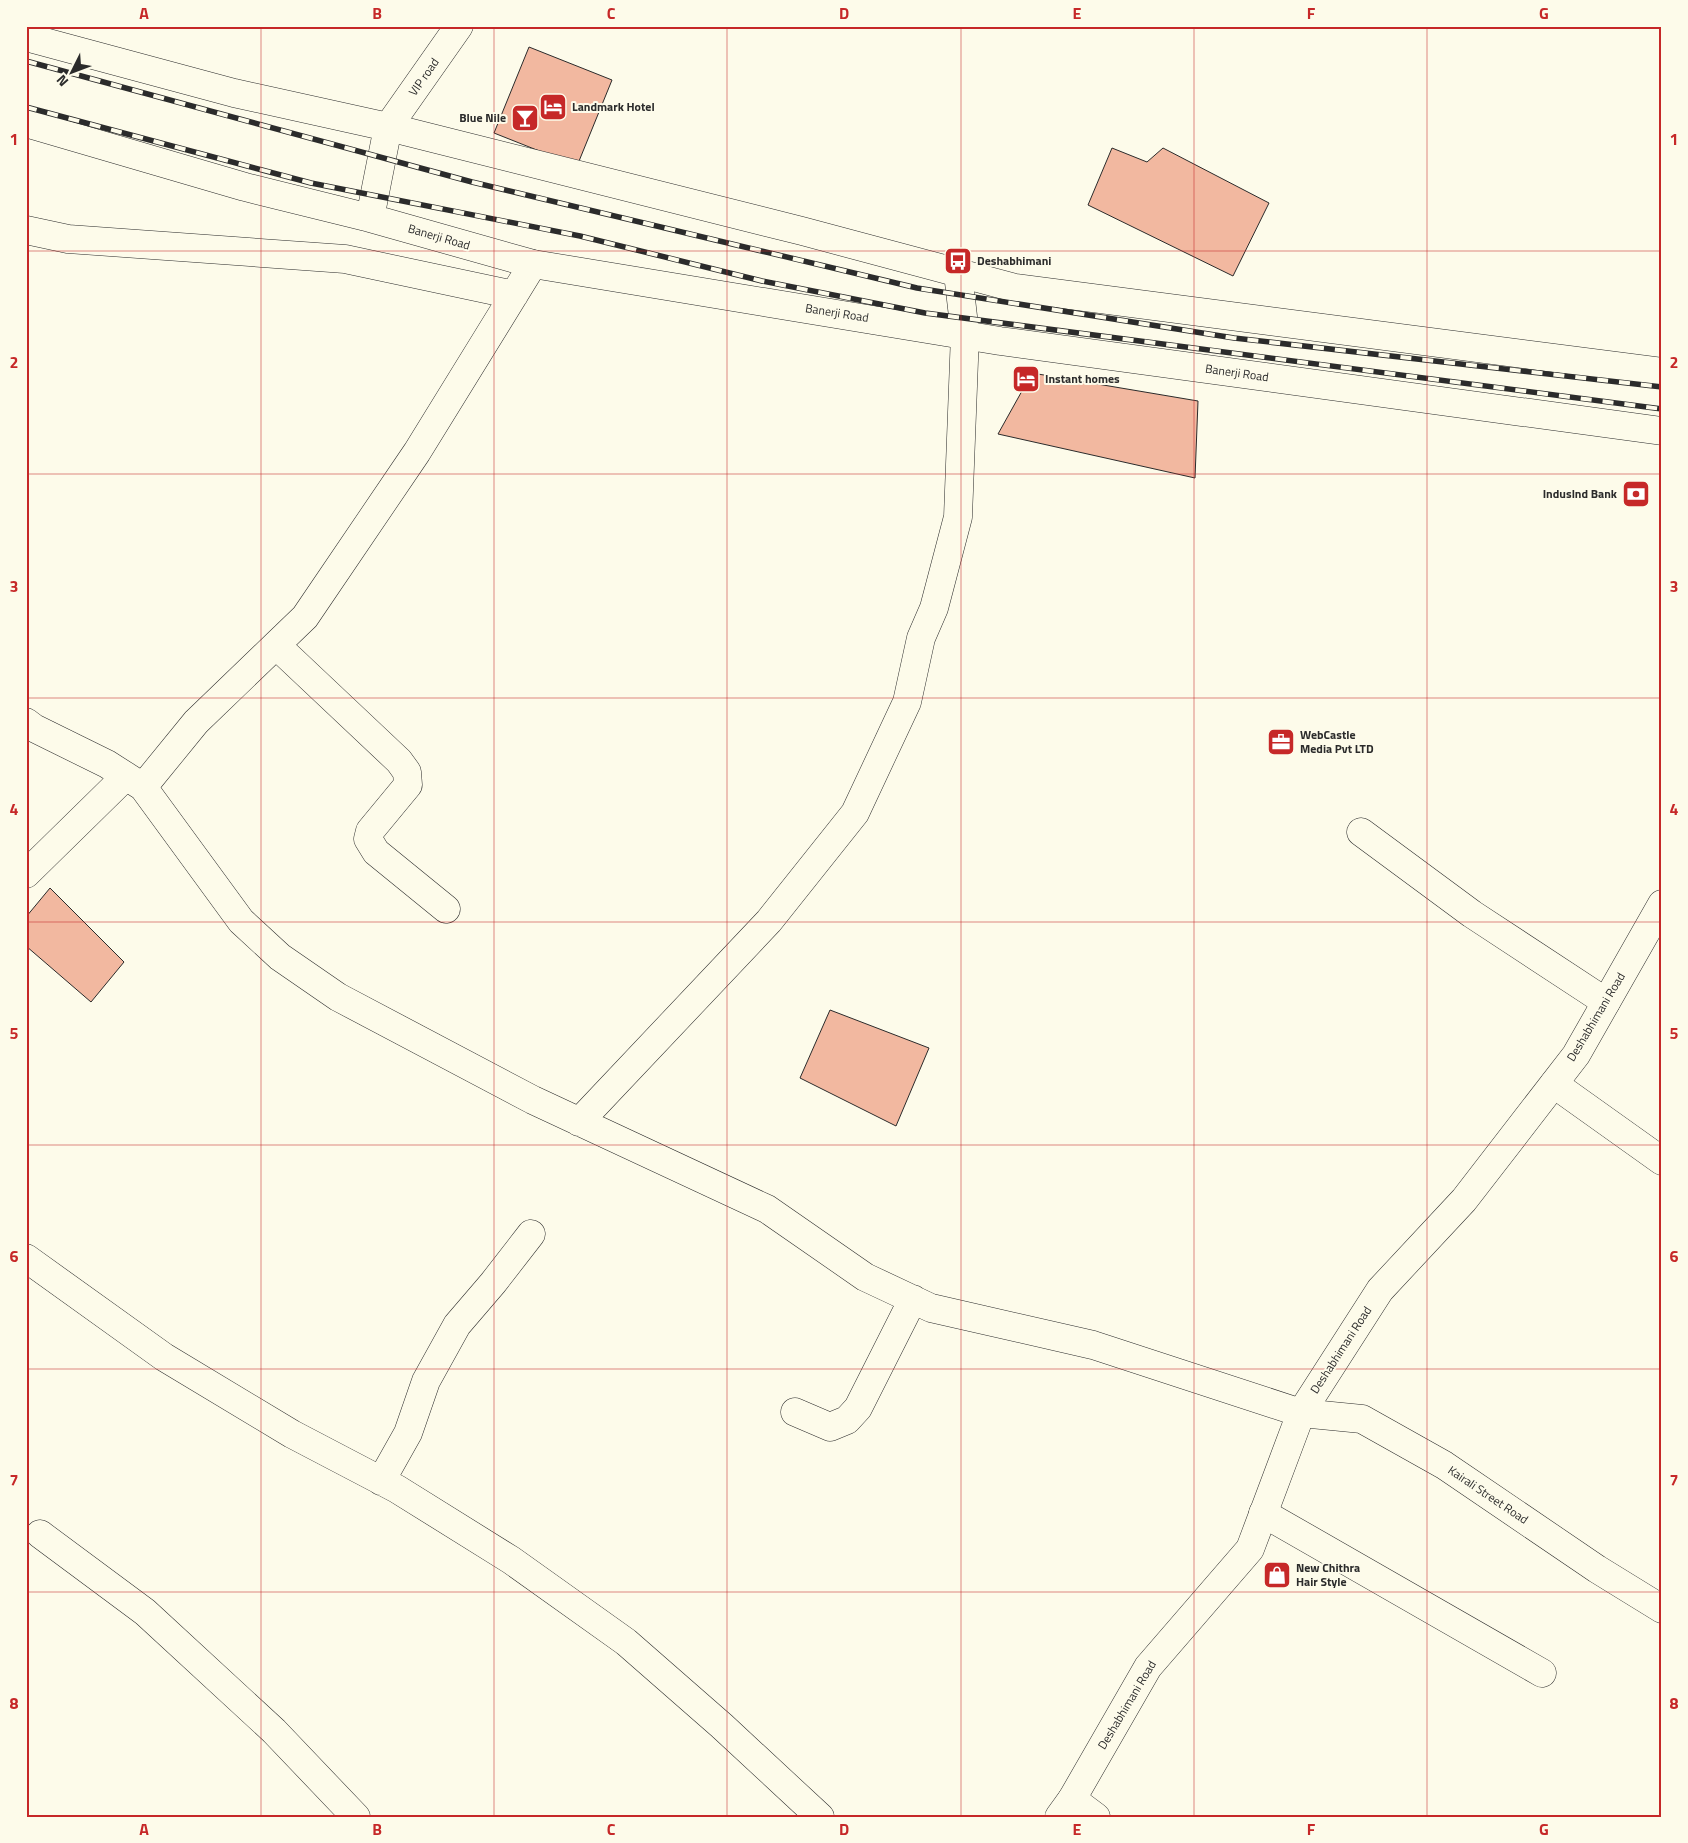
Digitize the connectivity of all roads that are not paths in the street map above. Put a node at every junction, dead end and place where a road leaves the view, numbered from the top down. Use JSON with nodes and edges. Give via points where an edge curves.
{"nodes":[{"id":1,"x":459,"y":26,"type":"edge"},
{"id":2,"x":26,"y":38,"type":"edge"},
{"id":3,"x":26,"y":122,"type":"edge"},
{"id":4,"x":388,"y":127,"type":"junction"},
{"id":5,"x":370,"y":218,"type":"junction"},
{"id":6,"x":26,"y":230,"type":"edge"},
{"id":7,"x":533,"y":264,"type":"junction"},
{"id":8,"x":958,"y":273,"type":"junction"},
{"id":9,"x":514,"y":295,"type":"junction"},
{"id":10,"x":965,"y":334,"type":"junction"},
{"id":11,"x":1662,"y":372,"type":"edge"},
{"id":12,"x":1662,"y":431,"type":"edge"},
{"id":13,"x":276,"y":645,"type":"junction"},
{"id":14,"x":26,"y":722,"type":"edge"},
{"id":15,"x":134,"y":781,"type":"junction"},
{"id":16,"x":1361,"y":832,"type":"dead end"},
{"id":17,"x":26,"y":874,"type":"edge"},
{"id":18,"x":1662,"y":904,"type":"edge"},
{"id":19,"x":446,"y":909,"type":"dead end"},
{"id":20,"x":1606,"y":1002,"type":"junction"},
{"id":21,"x":1554,"y":1084,"type":"junction"},
{"id":22,"x":579,"y":1122,"type":"junction"},
{"id":23,"x":1662,"y":1161,"type":"edge"},
{"id":24,"x":531,"y":1234,"type":"dead end"},
{"id":25,"x":26,"y":1258,"type":"edge"},
{"id":26,"x":912,"y":1299,"type":"junction"},
{"id":27,"x":796,"y":1412,"type":"dead end"},
{"id":28,"x":1301,"y":1413,"type":"junction"},
{"id":29,"x":381,"y":1481,"type":"junction"},
{"id":30,"x":1264,"y":1513,"type":"junction"},
{"id":31,"x":40,"y":1534,"type":"dead end"},
{"id":32,"x":1662,"y":1609,"type":"edge"},
{"id":33,"x":1542,"y":1673,"type":"dead end"},
{"id":34,"x":1065,"y":1808,"type":"edge"},
{"id":35,"x":356,"y":1817,"type":"edge"},
{"id":36,"x":820,"y":1817,"type":"edge"},
{"id":37,"x":1096,"y":1817,"type":"edge"}],
"edges":[{"from":1,"to":4,"type":"street","name":"VIP road"},
{"from":2,"to":4,"type":"street","via":[[234,94]]},
{"from":3,"to":5,"type":"street","name":"Banerji Road","via":[[245,187]]},
{"from":4,"to":5,"type":"street"},
{"from":4,"to":8,"type":"street"},
{"from":5,"to":7,"type":"street","name":"Banerji Road"},
{"from":6,"to":9,"type":"street","via":[[68,239],[345,259]]},
{"from":7,"to":9,"type":"street"},
{"from":7,"to":10,"type":"street","name":"Banerji Road"},
{"from":8,"to":10,"type":"street"},
{"from":8,"to":11,"type":"street","via":[[1025,289]]},
{"from":9,"to":13,"type":"street","via":[[417,452],[317,600],[305,617]]},
{"from":10,"to":12,"type":"street","name":"Banerji Road"},
{"from":10,"to":22,"type":"street","via":[[958,517],[934,608],[921,638],[908,702],[855,813],[769,921]]},
{"from":13,"to":15,"type":"street"},
{"from":13,"to":19,"type":"street","via":[[407,772],[408,785],[370,831],[368,839],[376,852]]},
{"from":14,"to":15,"type":"street"},
{"from":15,"to":17,"type":"street"},
{"from":15,"to":22,"type":"street","name":"Kairali Street Road","via":[[241,921],[280,957],[338,997]]},
{"from":16,"to":20,"type":"street","via":[[1472,914]]},
{"from":18,"to":20,"type":"street","name":"Deshabhimani Road"},
{"from":20,"to":21,"type":"street","name":"Deshabhimani Road","via":[[1576,1055]]},
{"from":21,"to":23,"type":"street"},
{"from":21,"to":28,"type":"street","name":"Deshabhimani Road","via":[[1464,1200],[1380,1290]]},
{"from":22,"to":26,"type":"street","name":"Kairali Street Road","via":[[767,1209],[865,1276]]},
{"from":24,"to":29,"type":"street","via":[[457,1325],[426,1381],[408,1433]]},
{"from":25,"to":29,"type":"street","via":[[164,1357],[292,1434]]},
{"from":26,"to":27,"type":"street","via":[[858,1408],[847,1420],[830,1427]]},
{"from":26,"to":28,"type":"street","name":"Kairali Street Road","via":[[931,1308],[1093,1345]]},
{"from":28,"to":30,"type":"street","name":"Deshabhimani Road"},
{"from":28,"to":32,"type":"street","name":"Kairali Street Road","via":[[1362,1419],[1444,1465]]},
{"from":29,"to":36,"type":"street","via":[[511,1560],[626,1642]]},
{"from":30,"to":33,"type":"street"},
{"from":30,"to":34,"type":"street","name":"Deshabhimani Road","via":[[1250,1549],[1148,1667]]},
{"from":31,"to":35,"type":"street","via":[[144,1612],[274,1731]]},
{"from":34,"to":37,"type":"street"}]}
